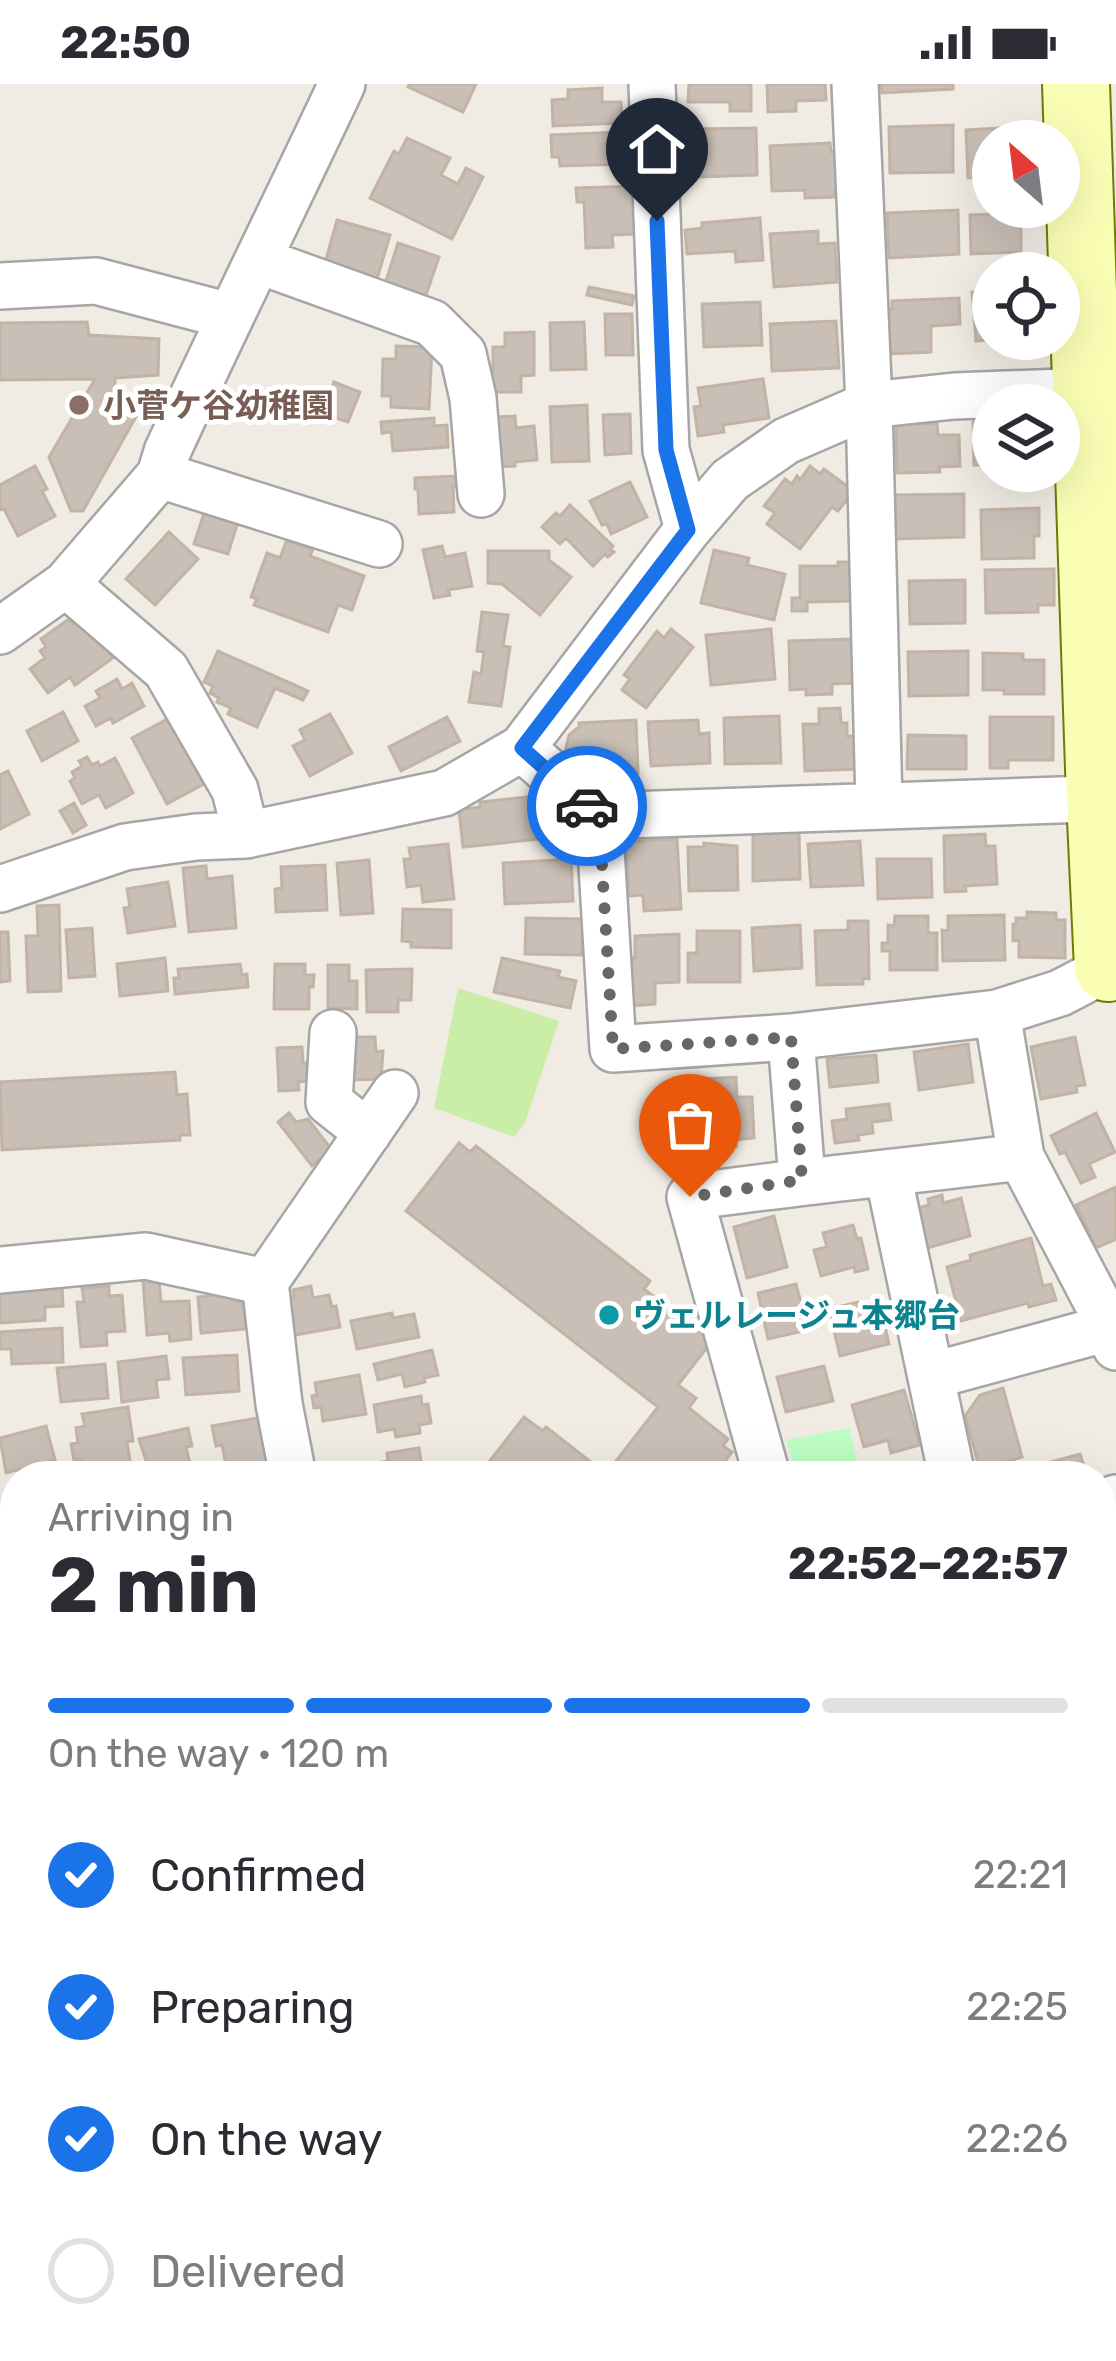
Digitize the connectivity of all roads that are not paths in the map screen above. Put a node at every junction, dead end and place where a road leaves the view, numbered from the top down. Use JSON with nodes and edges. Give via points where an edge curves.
{"nodes":[{"id":1,"x":342,"y":84,"type":"edge"},
{"id":2,"x":652,"y":84,"type":"edge"},
{"id":3,"x":855,"y":84,"type":"edge"},
{"id":4,"x":1076,"y":84,"type":"edge"},
{"id":5,"x":260,"y":261,"type":"junction"},
{"id":6,"x":0,"y":286,"type":"edge"},
{"id":7,"x":229,"y":316,"type":"junction"},
{"id":8,"x":1101,"y":390,"type":"edge"},
{"id":9,"x":869,"y":405,"type":"junction"},
{"id":10,"x":160,"y":475,"type":"junction"},
{"id":11,"x":481,"y":494,"type":"dead end"},
{"id":12,"x":688,"y":530,"type":"junction"},
{"id":13,"x":379,"y":544,"type":"dead end"},
{"id":14,"x":66,"y":584,"type":"junction"},
{"id":15,"x":1105,"y":589,"type":"edge"},
{"id":16,"x":0,"y":631,"type":"edge"},
{"id":17,"x":522,"y":748,"type":"junction"},
{"id":18,"x":1108,"y":798,"type":"edge"},
{"id":19,"x":879,"y":805,"type":"junction"},
{"id":20,"x":599,"y":816,"type":"junction"},
{"id":21,"x":246,"y":835,"type":"junction"},
{"id":22,"x":0,"y":890,"type":"edge"},
{"id":23,"x":1108,"y":968,"type":"joint"},
{"id":24,"x":997,"y":1013,"type":"junction"},
{"id":25,"x":333,"y":1033,"type":"dead end"},
{"id":26,"x":791,"y":1037,"type":"junction"},
{"id":27,"x":395,"y":1094,"type":"dead end"},
{"id":28,"x":368,"y":1132,"type":"junction"},
{"id":29,"x":1021,"y":1157,"type":"junction"},
{"id":30,"x":888,"y":1174,"type":"junction"},
{"id":31,"x":802,"y":1180,"type":"junction"},
{"id":32,"x":0,"y":1270,"type":"edge"},
{"id":33,"x":266,"y":1282,"type":"junction"},
{"id":34,"x":1112,"y":1337,"type":"edge"},
{"id":35,"x":931,"y":1376,"type":"junction"},
{"id":36,"x":289,"y":1461,"type":"edge"},
{"id":37,"x":762,"y":1461,"type":"edge"},
{"id":38,"x":949,"y":1461,"type":"edge"}],
"edges":[{"from":1,"to":5,"type":"street"},
{"from":2,"to":12,"type":"street","via":[[666,450]]},
{"from":3,"to":9,"type":"street"},
{"from":4,"to":8,"type":"street"},
{"from":5,"to":7,"type":"street"},
{"from":5,"to":11,"type":"street","via":[[432,323],[463,354]]},
{"from":6,"to":7,"type":"street","via":[[96,281]]},
{"from":7,"to":10,"type":"street"},
{"from":8,"to":9,"type":"street"},
{"from":8,"to":15,"type":"street"},
{"from":9,"to":12,"type":"street","via":[[787,441],[730,480]]},
{"from":9,"to":19,"type":"street"},
{"from":10,"to":13,"type":"street"},
{"from":10,"to":14,"type":"street"},
{"from":12,"to":17,"type":"street"},
{"from":14,"to":16,"type":"street"},
{"from":14,"to":21,"type":"street","via":[[166,670],[235,790]]},
{"from":15,"to":18,"type":"street"},
{"from":17,"to":20,"type":"street"},
{"from":17,"to":21,"type":"street","via":[[444,794]]},
{"from":18,"to":19,"type":"street"},
{"from":18,"to":23,"type":"street"},
{"from":19,"to":20,"type":"street"},
{"from":20,"to":26,"type":"street","via":[[613,1049]]},
{"from":21,"to":22,"type":"street","via":[[125,847]]},
{"from":23,"to":24,"type":"street"},
{"from":24,"to":26,"type":"street"},
{"from":24,"to":29,"type":"street"},
{"from":25,"to":28,"type":"street","via":[[328,1102]]},
{"from":26,"to":31,"type":"street"},
{"from":27,"to":28,"type":"street"},
{"from":28,"to":33,"type":"street"},
{"from":29,"to":30,"type":"street"},
{"from":29,"to":34,"type":"street"},
{"from":30,"to":31,"type":"street"},
{"from":30,"to":35,"type":"street"},
{"from":31,"to":37,"type":"street","via":[[690,1197]]},
{"from":32,"to":33,"type":"street","via":[[146,1256]]},
{"from":33,"to":36,"type":"street"},
{"from":34,"to":35,"type":"street"},
{"from":35,"to":38,"type":"street"}]}
